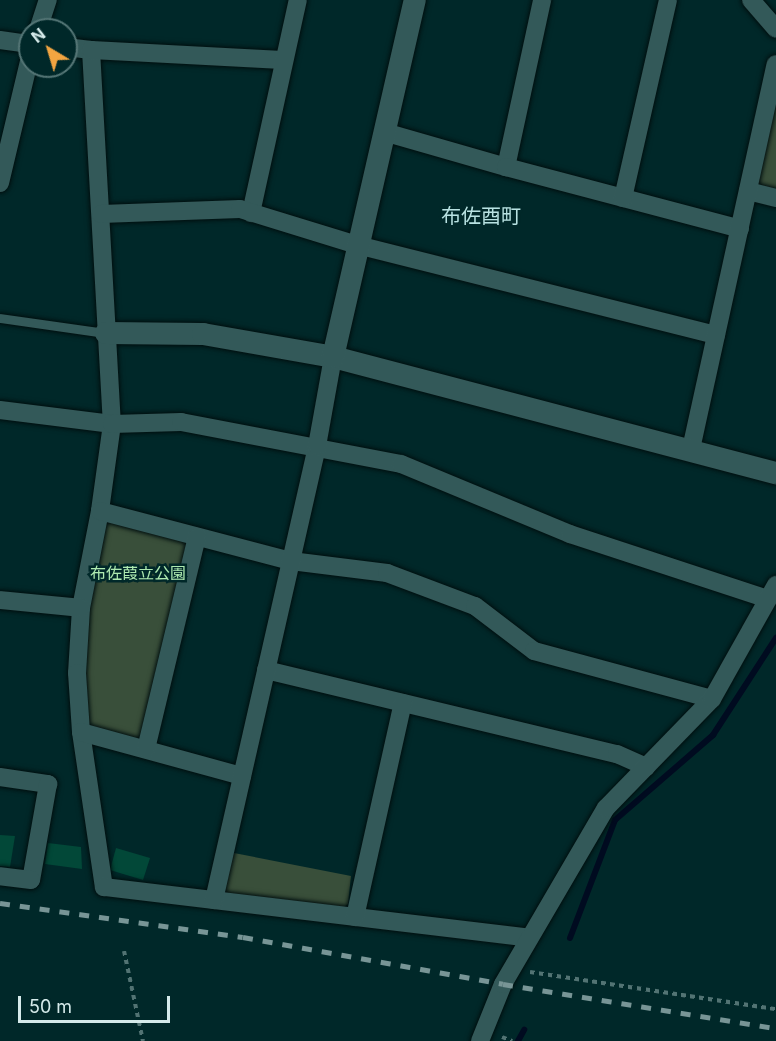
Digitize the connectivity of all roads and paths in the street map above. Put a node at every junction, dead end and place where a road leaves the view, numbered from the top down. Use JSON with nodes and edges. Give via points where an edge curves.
{"nodes":[{"id":1,"x":48,"y":0,"type":"edge"},
{"id":2,"x":298,"y":0,"type":"edge"},
{"id":3,"x":415,"y":0,"type":"edge"},
{"id":4,"x":542,"y":0,"type":"edge"},
{"id":5,"x":668,"y":0,"type":"edge"},
{"id":6,"x":751,"y":0,"type":"edge"},
{"id":7,"x":42,"y":18,"type":"edge"},
{"id":8,"x":776,"y":29,"type":"edge"},
{"id":9,"x":0,"y":40,"type":"edge"},
{"id":10,"x":18,"y":42,"type":"edge"},
{"id":11,"x":78,"y":48,"type":"edge"},
{"id":12,"x":91,"y":50,"type":"junction"},
{"id":13,"x":283,"y":60,"type":"junction"},
{"id":14,"x":776,"y":64,"type":"edge"},
{"id":15,"x":25,"y":78,"type":"edge"},
{"id":16,"x":384,"y":132,"type":"junction"},
{"id":17,"x":506,"y":167,"type":"junction"},
{"id":18,"x":0,"y":183,"type":"edge"},
{"id":19,"x":748,"y":191,"type":"junction"},
{"id":20,"x":623,"y":198,"type":"junction"},
{"id":21,"x":776,"y":198,"type":"edge"},
{"id":22,"x":251,"y":213,"type":"junction"},
{"id":23,"x":101,"y":214,"type":"junction"},
{"id":24,"x":740,"y":229,"type":"junction"},
{"id":25,"x":357,"y":246,"type":"junction"},
{"id":26,"x":0,"y":318,"type":"edge"},
{"id":27,"x":106,"y":333,"type":"junction"},
{"id":28,"x":716,"y":334,"type":"junction"},
{"id":29,"x":333,"y":357,"type":"junction"},
{"id":30,"x":0,"y":410,"type":"edge"},
{"id":31,"x":112,"y":424,"type":"junction"},
{"id":32,"x":316,"y":446,"type":"junction"},
{"id":33,"x":691,"y":449,"type":"junction"},
{"id":34,"x":776,"y":473,"type":"edge"},
{"id":35,"x":100,"y":511,"type":"junction"},
{"id":36,"x":197,"y":537,"type":"junction"},
{"id":37,"x":291,"y":561,"type":"junction"},
{"id":38,"x":772,"y":592,"type":"edge"},
{"id":39,"x":0,"y":600,"type":"edge"},
{"id":40,"x":81,"y":608,"type":"junction"},
{"id":41,"x":266,"y":670,"type":"junction"},
{"id":42,"x":712,"y":699,"type":"junction"},
{"id":43,"x":403,"y":703,"type":"junction"},
{"id":44,"x":81,"y":732,"type":"junction"},
{"id":45,"x":146,"y":749,"type":"junction"},
{"id":46,"x":646,"y":767,"type":"junction"},
{"id":47,"x":242,"y":776,"type":"junction"},
{"id":48,"x":0,"y":777,"type":"edge"},
{"id":49,"x":0,"y":876,"type":"edge"},
{"id":50,"x":214,"y":900,"type":"junction"},
{"id":51,"x":355,"y":917,"type":"junction"},
{"id":52,"x":529,"y":938,"type":"junction"},
{"id":53,"x":124,"y":951,"type":"dead end"},
{"id":54,"x":512,"y":969,"type":"junction"},
{"id":55,"x":776,"y":1009,"type":"edge"},
{"id":56,"x":504,"y":1038,"type":"dead end"},
{"id":57,"x":143,"y":1041,"type":"edge"},
{"id":58,"x":480,"y":1041,"type":"edge"},
{"id":59,"x":512,"y":1041,"type":"edge"}],
"edges":[{"from":1,"to":7,"type":"street"},
{"from":2,"to":13,"type":"street"},
{"from":3,"to":16,"type":"street"},
{"from":4,"to":17,"type":"street"},
{"from":5,"to":20,"type":"street"},
{"from":6,"to":8,"type":"street"},
{"from":9,"to":10,"type":"street"},
{"from":11,"to":12,"type":"street"},
{"from":12,"to":13,"type":"street"},
{"from":12,"to":23,"type":"street"},
{"from":13,"to":22,"type":"street"},
{"from":14,"to":19,"type":"street"},
{"from":15,"to":18,"type":"street"},
{"from":16,"to":17,"type":"street"},
{"from":16,"to":25,"type":"street"},
{"from":17,"to":20,"type":"street"},
{"from":19,"to":21,"type":"street"},
{"from":19,"to":24,"type":"street"},
{"from":20,"to":24,"type":"street"},
{"from":22,"to":23,"type":"street","via":[[240,209]]},
{"from":22,"to":25,"type":"street"},
{"from":23,"to":27,"type":"street"},
{"from":24,"to":28,"type":"street"},
{"from":25,"to":28,"type":"street"},
{"from":25,"to":29,"type":"street"},
{"from":26,"to":27,"type":"lane"},
{"from":27,"to":29,"type":"street","via":[[203,334]]},
{"from":27,"to":31,"type":"street"},
{"from":28,"to":33,"type":"street"},
{"from":29,"to":32,"type":"street"},
{"from":29,"to":33,"type":"street"},
{"from":30,"to":31,"type":"street"},
{"from":31,"to":32,"type":"street","via":[[181,422]]},
{"from":31,"to":35,"type":"street"},
{"from":32,"to":37,"type":"street"},
{"from":32,"to":38,"type":"street","via":[[401,464],[570,534]]},
{"from":33,"to":34,"type":"street"},
{"from":35,"to":36,"type":"street"},
{"from":35,"to":40,"type":"street"},
{"from":36,"to":37,"type":"street"},
{"from":36,"to":45,"type":"street"},
{"from":37,"to":41,"type":"street"},
{"from":37,"to":42,"type":"street","via":[[387,573],[475,606],[534,651]]},
{"from":38,"to":42,"type":"street"},
{"from":39,"to":40,"type":"street"},
{"from":40,"to":44,"type":"street","via":[[77,673]]},
{"from":41,"to":43,"type":"street"},
{"from":41,"to":47,"type":"street"},
{"from":42,"to":46,"type":"street"},
{"from":43,"to":46,"type":"street","via":[[617,754]]},
{"from":43,"to":51,"type":"street"},
{"from":44,"to":45,"type":"street"},
{"from":44,"to":50,"type":"street","via":[[104,887]]},
{"from":45,"to":47,"type":"street"},
{"from":46,"to":52,"type":"street","via":[[606,808]]},
{"from":47,"to":50,"type":"street"},
{"from":48,"to":49,"type":"street","via":[[48,784],[31,880]]},
{"from":50,"to":51,"type":"street"},
{"from":51,"to":52,"type":"street"},
{"from":52,"to":54,"type":"street"},
{"from":53,"to":57,"type":"path"},
{"from":54,"to":55,"type":"path"},
{"from":54,"to":58,"type":"street"},
{"from":56,"to":59,"type":"path"}]}
